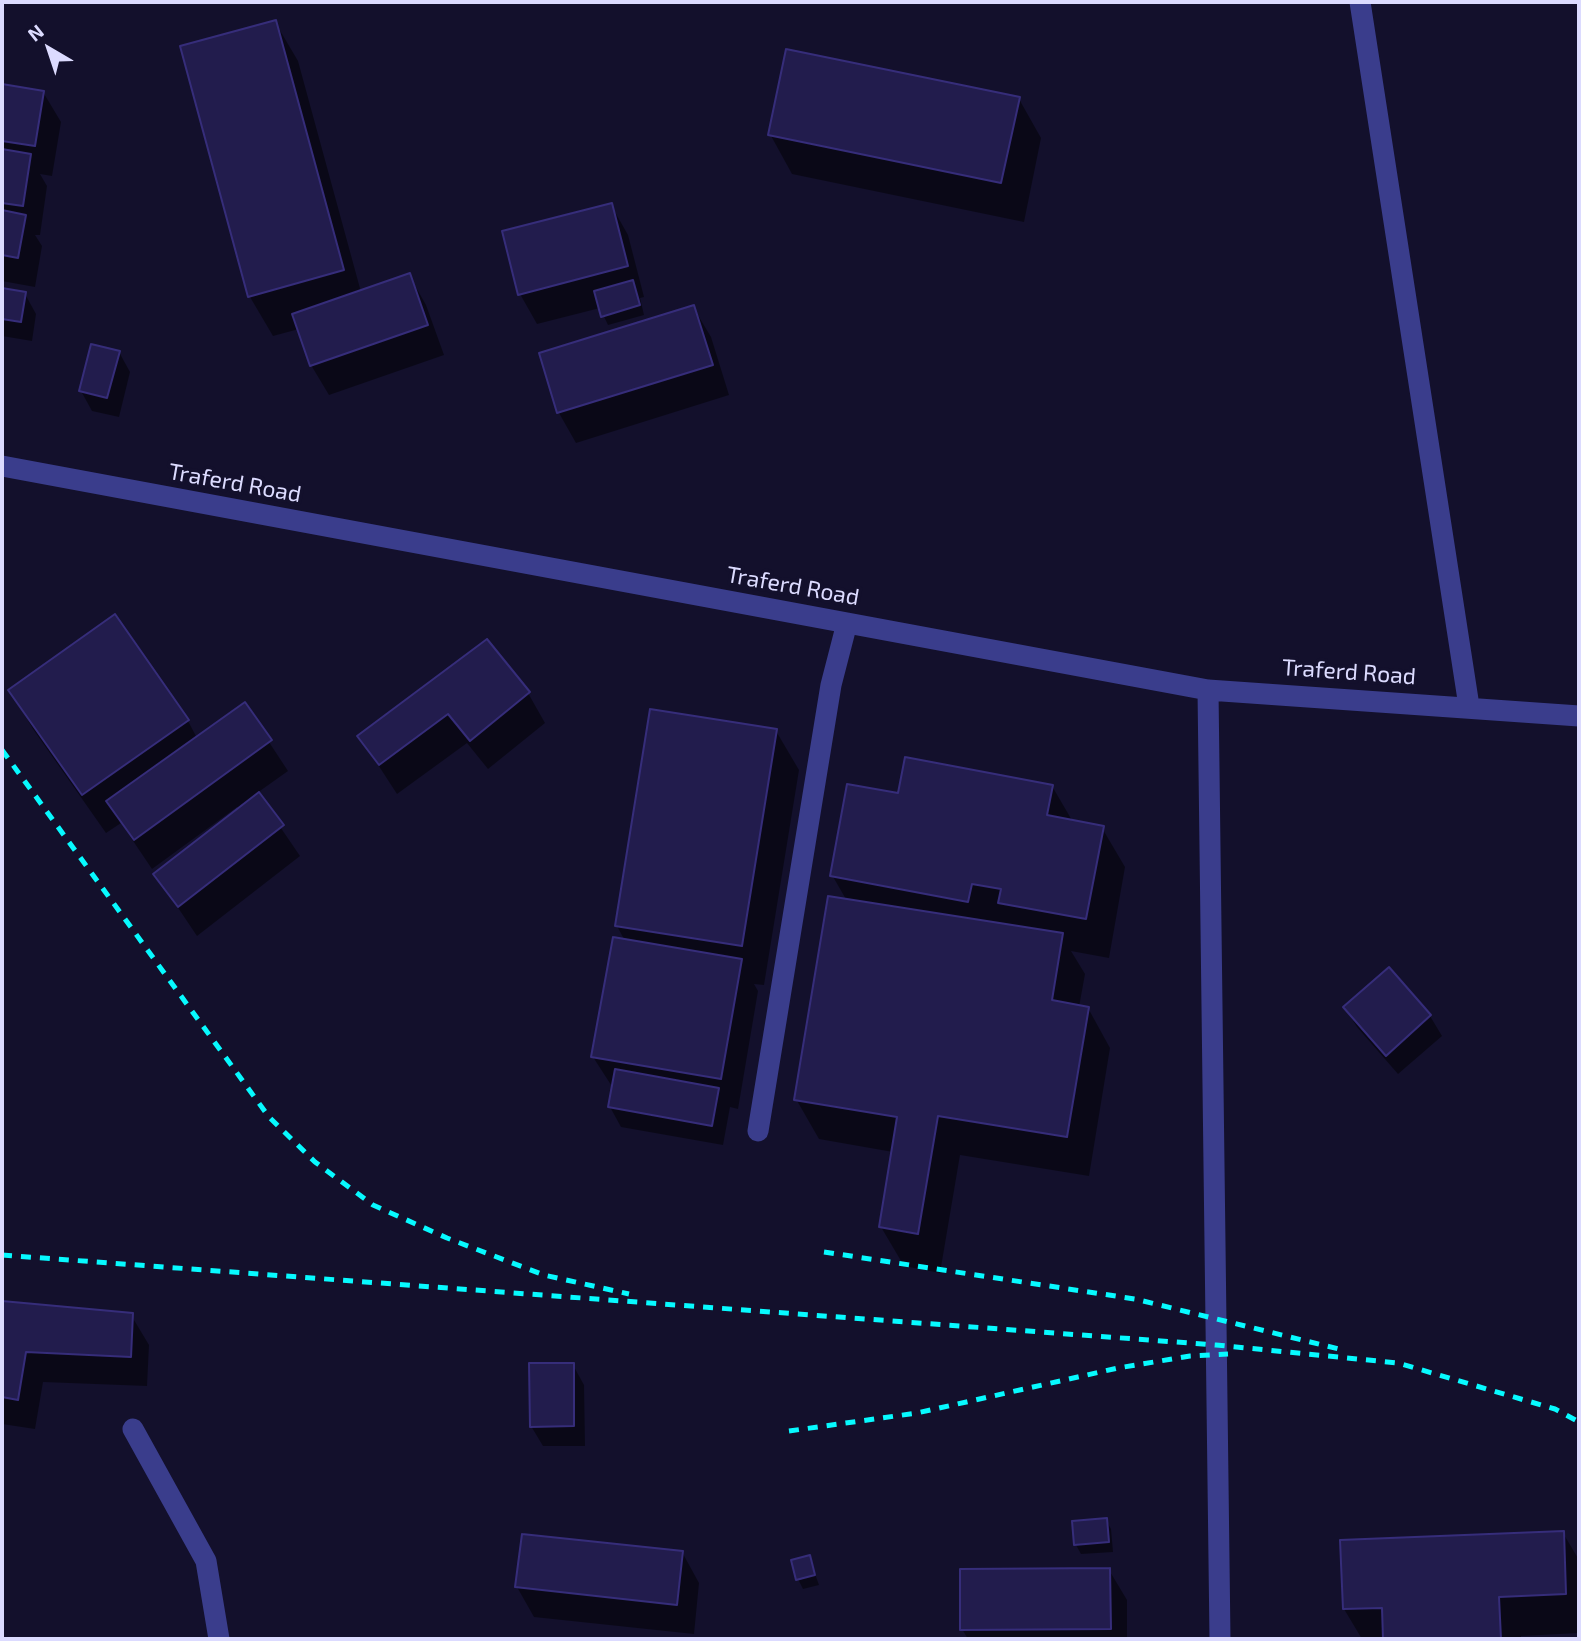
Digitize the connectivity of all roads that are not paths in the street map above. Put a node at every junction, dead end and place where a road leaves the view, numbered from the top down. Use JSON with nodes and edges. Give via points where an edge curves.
{"nodes":[{"id":1,"x":1360,"y":2,"type":"edge"},
{"id":2,"x":2,"y":466,"type":"edge"},
{"id":3,"x":847,"y":623,"type":"junction"},
{"id":4,"x":1208,"y":690,"type":"junction"},
{"id":5,"x":1469,"y":706,"type":"junction"},
{"id":6,"x":1579,"y":716,"type":"edge"},
{"id":7,"x":758,"y":1131,"type":"dead end"},
{"id":8,"x":133,"y":1429,"type":"dead end"},
{"id":9,"x":219,"y":1639,"type":"edge"},
{"id":10,"x":1220,"y":1639,"type":"edge"}],
"edges":[{"from":1,"to":5,"type":"street"},
{"from":2,"to":3,"type":"street","name":"Traferd Road"},
{"from":3,"to":4,"type":"street","name":"Traferd Road"},
{"from":3,"to":7,"type":"street","via":[[831,685]]},
{"from":4,"to":5,"type":"street","name":"Traferd Road"},
{"from":4,"to":10,"type":"street"},
{"from":5,"to":6,"type":"street","name":"Traferd Road"},
{"from":8,"to":9,"type":"street","via":[[206,1561]]}]}
